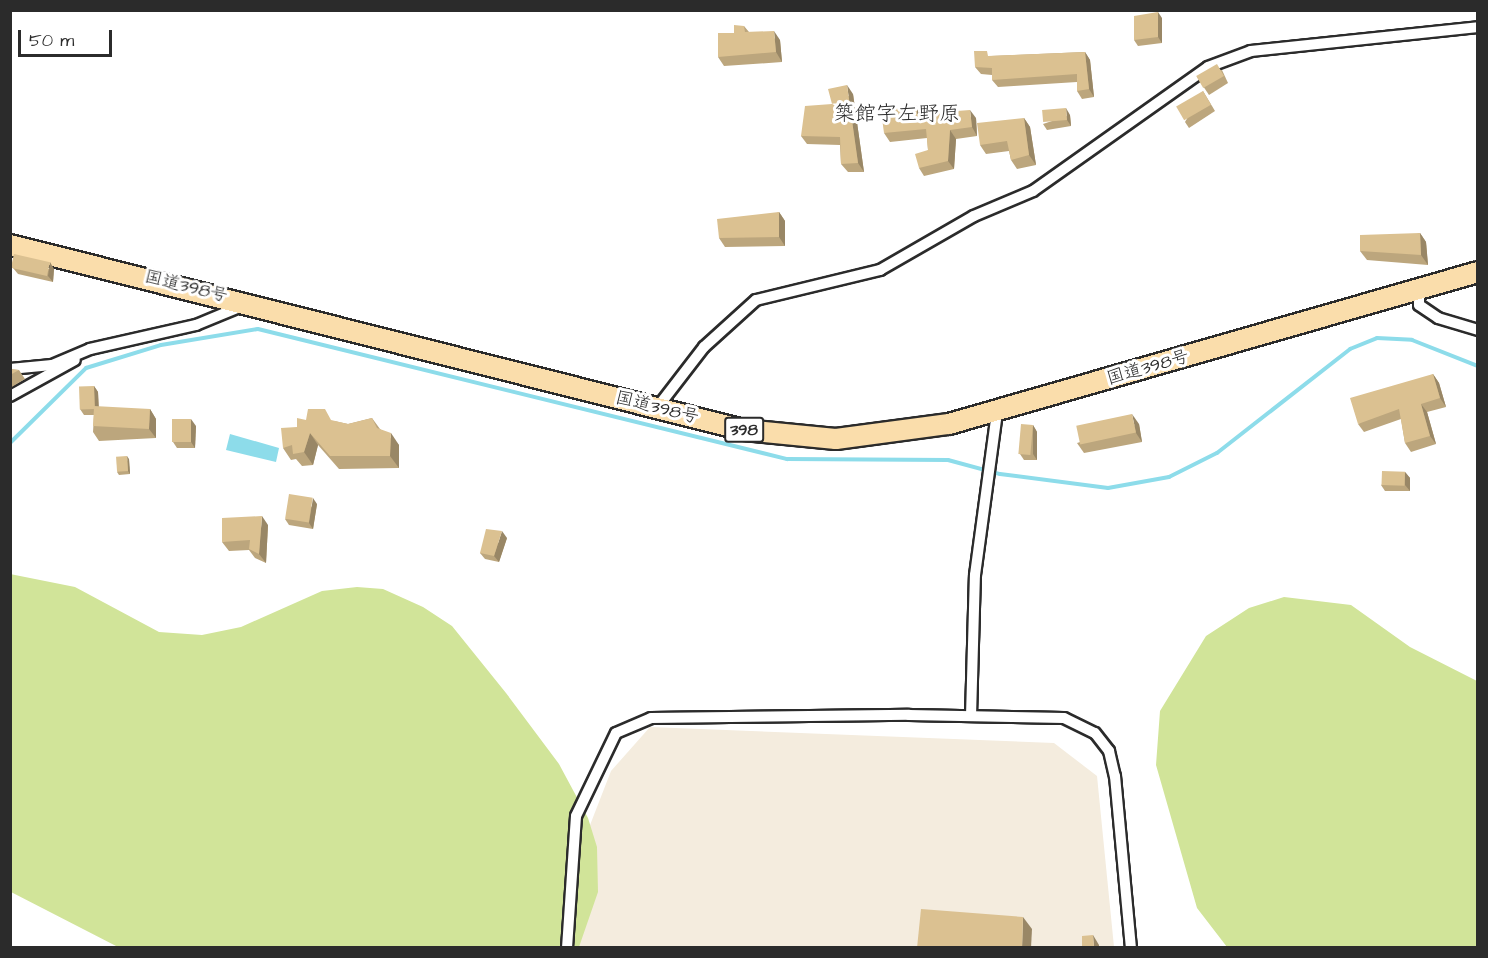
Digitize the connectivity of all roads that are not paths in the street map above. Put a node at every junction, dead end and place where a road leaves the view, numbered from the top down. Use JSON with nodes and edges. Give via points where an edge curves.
{"nodes":[{"id":1,"x":1478,"y":27,"type":"edge"},
{"id":2,"x":10,"y":245,"type":"edge"},
{"id":3,"x":1478,"y":272,"type":"edge"},
{"id":4,"x":1419,"y":288,"type":"junction"},
{"id":5,"x":250,"y":303,"type":"junction"},
{"id":6,"x":1478,"y":330,"type":"edge"},
{"id":7,"x":90,"y":349,"type":"junction"},
{"id":8,"x":10,"y":369,"type":"edge"},
{"id":9,"x":10,"y":396,"type":"edge"},
{"id":10,"x":657,"y":408,"type":"junction"},
{"id":11,"x":997,"y":412,"type":"junction"},
{"id":12,"x":971,"y":716,"type":"junction"},
{"id":13,"x":567,"y":948,"type":"edge"},
{"id":14,"x":1131,"y":948,"type":"edge"}],
"edges":[{"from":1,"to":10,"type":"street","via":[[1251,51],[1208,67],[1032,191],[974,216],[880,270],[756,300],[704,347]]},
{"from":2,"to":5,"type":"highway","name":"国道398号","number":"398"},
{"from":3,"to":4,"type":"highway","name":"国道398号","number":"398"},
{"from":4,"to":6,"type":"street","via":[[1419,305],[1438,318]]},
{"from":4,"to":11,"type":"highway","name":"国道398号","number":"398"},
{"from":5,"to":7,"type":"street","via":[[196,325]]},
{"from":5,"to":10,"type":"highway","name":"国道398号","number":"398"},
{"from":7,"to":8,"type":"street","via":[[52,365]]},
{"from":7,"to":9,"type":"street"},
{"from":10,"to":11,"type":"highway","name":"国道398号","number":"398","via":[[782,437],[836,440],[906,434]]},
{"from":11,"to":12,"type":"street","via":[[975,575]]},
{"from":12,"to":13,"type":"street","via":[[698,716],[629,726],[616,733],[576,816]]},
{"from":12,"to":14,"type":"street","via":[[1064,718],[1095,733],[1110,751],[1123,826]]}]}
